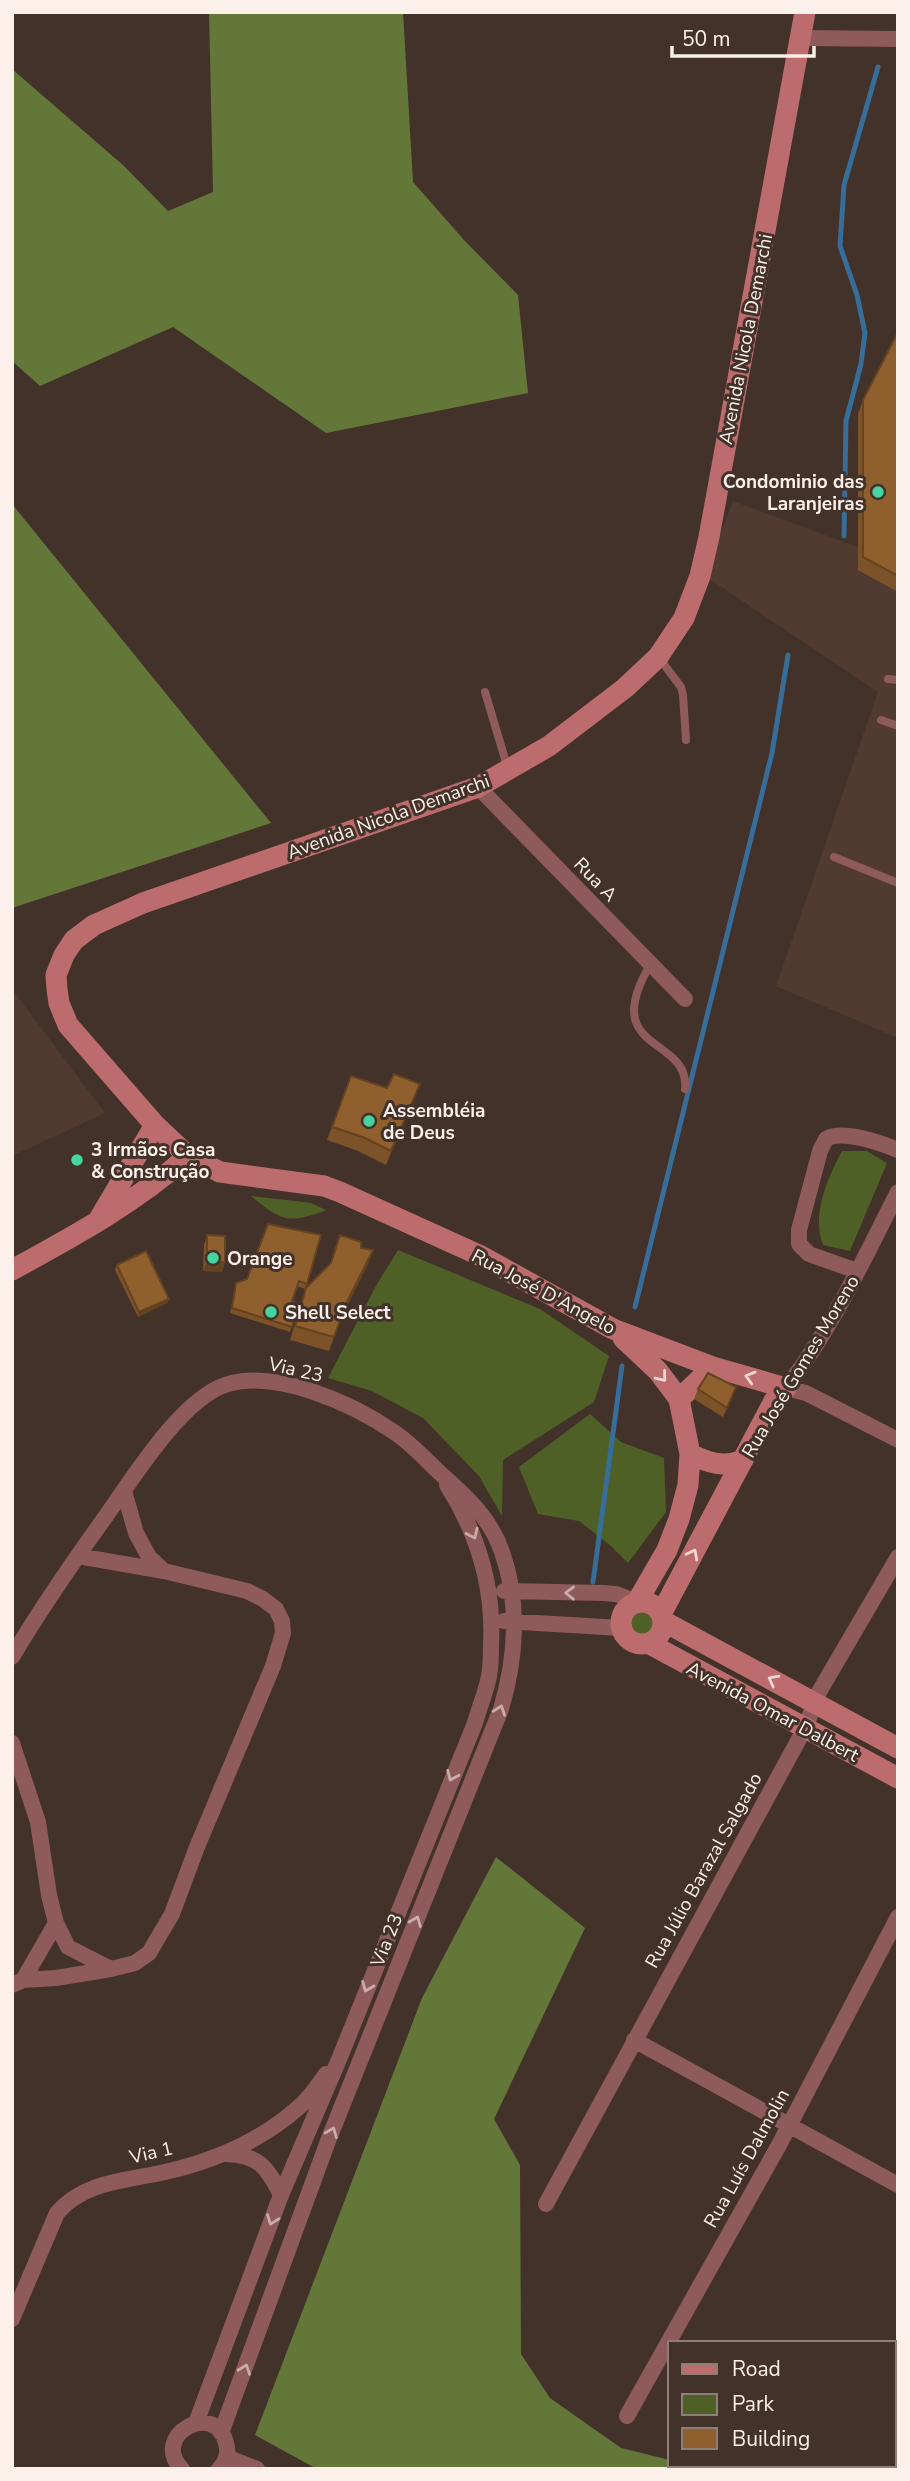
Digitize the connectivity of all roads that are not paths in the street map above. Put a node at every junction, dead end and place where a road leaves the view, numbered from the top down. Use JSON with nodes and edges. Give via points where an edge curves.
{"nodes":[{"id":1,"x":805,"y":12,"type":"edge"},
{"id":2,"x":800,"y":38,"type":"junction"},
{"id":3,"x":898,"y":38,"type":"edge"},
{"id":4,"x":658,"y":657,"type":"junction"},
{"id":5,"x":485,"y":692,"type":"dead end"},
{"id":6,"x":881,"y":720,"type":"dead end"},
{"id":7,"x":898,"y":726,"type":"edge"},
{"id":8,"x":686,"y":740,"type":"dead end"},
{"id":9,"x":508,"y":770,"type":"junction"},
{"id":10,"x":478,"y":787,"type":"junction"},
{"id":11,"x":834,"y":857,"type":"dead end"},
{"id":12,"x":898,"y":883,"type":"edge"},
{"id":13,"x":650,"y":965,"type":"junction"},
{"id":14,"x":685,"y":999,"type":"dead end"},
{"id":15,"x":685,"y":1090,"type":"dead end"},
{"id":16,"x":155,"y":1125,"type":"junction"},
{"id":17,"x":898,"y":1150,"type":"edge"},
{"id":18,"x":188,"y":1156,"type":"junction"},
{"id":19,"x":898,"y":1192,"type":"edge"},
{"id":20,"x":97,"y":1223,"type":"junction"},
{"id":21,"x":12,"y":1270,"type":"edge"},
{"id":22,"x":857,"y":1271,"type":"junction"},
{"id":23,"x":614,"y":1329,"type":"junction"},
{"id":24,"x":713,"y":1367,"type":"junction"},
{"id":25,"x":786,"y":1388,"type":"junction"},
{"id":26,"x":680,"y":1399,"type":"junction"},
{"id":27,"x":898,"y":1440,"type":"edge"},
{"id":28,"x":690,"y":1454,"type":"junction"},
{"id":29,"x":743,"y":1460,"type":"junction"},
{"id":30,"x":441,"y":1474,"type":"junction"},
{"id":31,"x":124,"y":1491,"type":"junction"},
{"id":32,"x":78,"y":1556,"type":"junction"},
{"id":33,"x":898,"y":1557,"type":"edge"},
{"id":34,"x":164,"y":1571,"type":"junction"},
{"id":35,"x":490,"y":1591,"type":"junction"},
{"id":36,"x":512,"y":1591,"type":"junction"},
{"id":37,"x":637,"y":1602,"type":"junction"},
{"id":38,"x":662,"y":1617,"type":"junction"},
{"id":39,"x":514,"y":1620,"type":"junction"},
{"id":40,"x":491,"y":1621,"type":"junction"},
{"id":41,"x":621,"y":1628,"type":"junction"},
{"id":42,"x":648,"y":1643,"type":"junction"},
{"id":43,"x":12,"y":1657,"type":"edge"},
{"id":44,"x":816,"y":1703,"type":"junction"},
{"id":45,"x":805,"y":1728,"type":"junction"},
{"id":46,"x":12,"y":1744,"type":"edge"},
{"id":47,"x":898,"y":1748,"type":"edge"},
{"id":48,"x":898,"y":1778,"type":"edge"},
{"id":49,"x":898,"y":1917,"type":"edge"},
{"id":50,"x":56,"y":1923,"type":"junction"},
{"id":51,"x":111,"y":1969,"type":"junction"},
{"id":52,"x":17,"y":1982,"type":"edge"},
{"id":53,"x":635,"y":2040,"type":"junction"},
{"id":54,"x":340,"y":2056,"type":"junction"},
{"id":55,"x":282,"y":2121,"type":"junction"},
{"id":56,"x":790,"y":2125,"type":"junction"},
{"id":57,"x":306,"y":2138,"type":"junction"},
{"id":58,"x":223,"y":2154,"type":"junction"},
{"id":59,"x":898,"y":2185,"type":"edge"},
{"id":60,"x":281,"y":2195,"type":"junction"},
{"id":61,"x":547,"y":2204,"type":"dead end"},
{"id":62,"x":295,"y":2233,"type":"junction"},
{"id":63,"x":12,"y":2319,"type":"edge"},
{"id":64,"x":669,"y":2341,"type":"edge"},
{"id":65,"x":668,"y":2343,"type":"edge"},
{"id":66,"x":627,"y":2416,"type":"dead end"},
{"id":67,"x":196,"y":2423,"type":"junction"},
{"id":68,"x":221,"y":2433,"type":"junction"},
{"id":69,"x":223,"y":2463,"type":"edge"},
{"id":70,"x":175,"y":2465,"type":"edge"},
{"id":71,"x":257,"y":2469,"type":"edge"}],
"edges":[{"from":1,"to":2,"type":"street","name":"Avenida Nicola Demarchi"},
{"from":2,"to":3,"type":"street"},
{"from":2,"to":4,"type":"street","name":"Avenida Nicola Demarchi","via":[[709,537],[684,618]]},
{"from":4,"to":8,"type":"lane","via":[[681,687]]},
{"from":4,"to":9,"type":"street","name":"Avenida Nicola Demarchi","via":[[549,746]]},
{"from":5,"to":9,"type":"lane"},
{"from":6,"to":7,"type":"lane"},
{"from":9,"to":10,"type":"street","name":"Avenida Nicola Demarchi"},
{"from":10,"to":13,"type":"street","name":"Rua A"},
{"from":10,"to":16,"type":"street","name":"Avenida Nicola Demarchi","via":[[143,903],[94,925],[74,940],[56,975],[59,1003],[68,1025]]},
{"from":11,"to":12,"type":"lane"},
{"from":13,"to":14,"type":"street","name":"Rua A"},
{"from":13,"to":15,"type":"lane","via":[[637,987],[636,1021],[646,1039],[680,1063]]},
{"from":16,"to":18,"type":"street","name":"Avenida Nicola Demarchi"},
{"from":16,"to":20,"type":"street"},
{"from":17,"to":22,"type":"street","via":[[837,1135],[826,1139],[820,1150],[799,1244],[809,1254]]},
{"from":18,"to":20,"type":"street","via":[[159,1182]]},
{"from":18,"to":23,"type":"street","name":"Rua José D'Angelo","via":[[220,1172],[340,1192],[479,1255]]},
{"from":19,"to":22,"type":"street","name":"Rua José Gomes Moreno"},
{"from":20,"to":21,"type":"street"},
{"from":22,"to":25,"type":"street","name":"Rua José Gomes Moreno"},
{"from":23,"to":24,"type":"street","name":"Rua José D'Angelo"},
{"from":23,"to":26,"type":"street","one_way":true},
{"from":25,"to":24,"type":"street","name":"Rua José D'Angelo","one_way":true},
{"from":24,"to":26,"type":"street"},
{"from":25,"to":27,"type":"street","name":"Rua José D'Angelo","via":[[806,1393]]},
{"from":25,"to":29,"type":"street","name":"Rua José Gomes Moreno"},
{"from":26,"to":28,"type":"street"},
{"from":28,"to":29,"type":"street","via":[[719,1465]]},
{"from":28,"to":37,"type":"street","via":[[679,1519]]},
{"from":38,"to":29,"type":"street","name":"Rua José Gomes Moreno","one_way":true},
{"from":30,"to":31,"type":"street","name":"Via 23","via":[[394,1432],[345,1405],[309,1391],[245,1380],[204,1395],[174,1425]]},
{"from":30,"to":35,"type":"street","name":"Via 23","one_way":true,"via":[[479,1546]]},
{"from":30,"to":36,"type":"street","name":"Via 23","via":[[484,1517],[502,1552]]},
{"from":31,"to":32,"type":"street","name":"Via 23"},
{"from":31,"to":34,"type":"street","via":[[136,1533],[149,1557]]},
{"from":32,"to":34,"type":"street"},
{"from":32,"to":43,"type":"street","name":"Via 23"},
{"from":33,"to":44,"type":"street","name":"Rua Júlio Barazal Salgado"},
{"from":34,"to":51,"type":"street","via":[[263,1599],[276,1609],[283,1633],[166,1925],[149,1953],[135,1963]]},
{"from":35,"to":36,"type":"street"},
{"from":35,"to":40,"type":"street","name":"Via 23"},
{"from":37,"to":36,"type":"street","one_way":true,"via":[[616,1594]]},
{"from":36,"to":39,"type":"street","name":"Via 23"},
{"from":37,"to":38,"type":"street","via":[[651,1603]]},
{"from":37,"to":41,"type":"street","via":[[622,1615]]},
{"from":38,"to":42,"type":"street","via":[[660,1635]]},
{"from":44,"to":38,"type":"street","name":"Avenida Omar Dalbert","one_way":true},
{"from":39,"to":40,"type":"street"},
{"from":39,"to":41,"type":"street"},
{"from":62,"to":39,"type":"street","name":"Via 23","one_way":true,"via":[[501,1709],[508,1686]]},
{"from":40,"to":54,"type":"street","name":"Via 23","one_way":true,"via":[[489,1675],[475,1723]]},
{"from":41,"to":42,"type":"street","via":[[634,1643]]},
{"from":42,"to":45,"type":"street","name":"Avenida Omar Dalbert"},
{"from":44,"to":45,"type":"street","name":"Rua Júlio Barazal Salgado"},
{"from":44,"to":47,"type":"street","name":"Avenida Omar Dalbert"},
{"from":45,"to":48,"type":"street","name":"Avenida Omar Dalbert"},
{"from":45,"to":53,"type":"street","name":"Rua Júlio Barazal Salgado"},
{"from":46,"to":50,"type":"street","via":[[38,1822]]},
{"from":49,"to":56,"type":"street","name":"Rua Luís Dalmolin"},
{"from":50,"to":51,"type":"street","via":[[68,1947]]},
{"from":50,"to":52,"type":"street"},
{"from":51,"to":52,"type":"street"},
{"from":53,"to":56,"type":"street"},
{"from":53,"to":61,"type":"street","name":"Rua Júlio Barazal Salgado"},
{"from":54,"to":55,"type":"street","name":"Via 1","via":[[302,2105]]},
{"from":54,"to":57,"type":"street","name":"Via 23"},
{"from":55,"to":57,"type":"street"},
{"from":55,"to":58,"type":"street","name":"Via 1"},
{"from":56,"to":59,"type":"street"},
{"from":56,"to":64,"type":"street","name":"Rua Luís Dalmolin"},
{"from":57,"to":60,"type":"street","name":"Via 23"},
{"from":57,"to":62,"type":"street","via":[[315,2157],[292,2222]]},
{"from":58,"to":60,"type":"street","via":[[255,2159],[271,2175]]},
{"from":58,"to":63,"type":"street","name":"Via 1","via":[[93,2188],[69,2199],[57,2213]]},
{"from":60,"to":67,"type":"street","name":"Via 23","one_way":true},
{"from":68,"to":62,"type":"street","name":"Via 23","one_way":true},
{"from":65,"to":66,"type":"street","name":"Rua Luís Dalmolin"},
{"from":67,"to":68,"type":"street"},
{"from":67,"to":70,"type":"street","via":[[177,2436]]},
{"from":68,"to":69,"type":"street","via":[[226,2440]]},
{"from":69,"to":71,"type":"street"}]}
